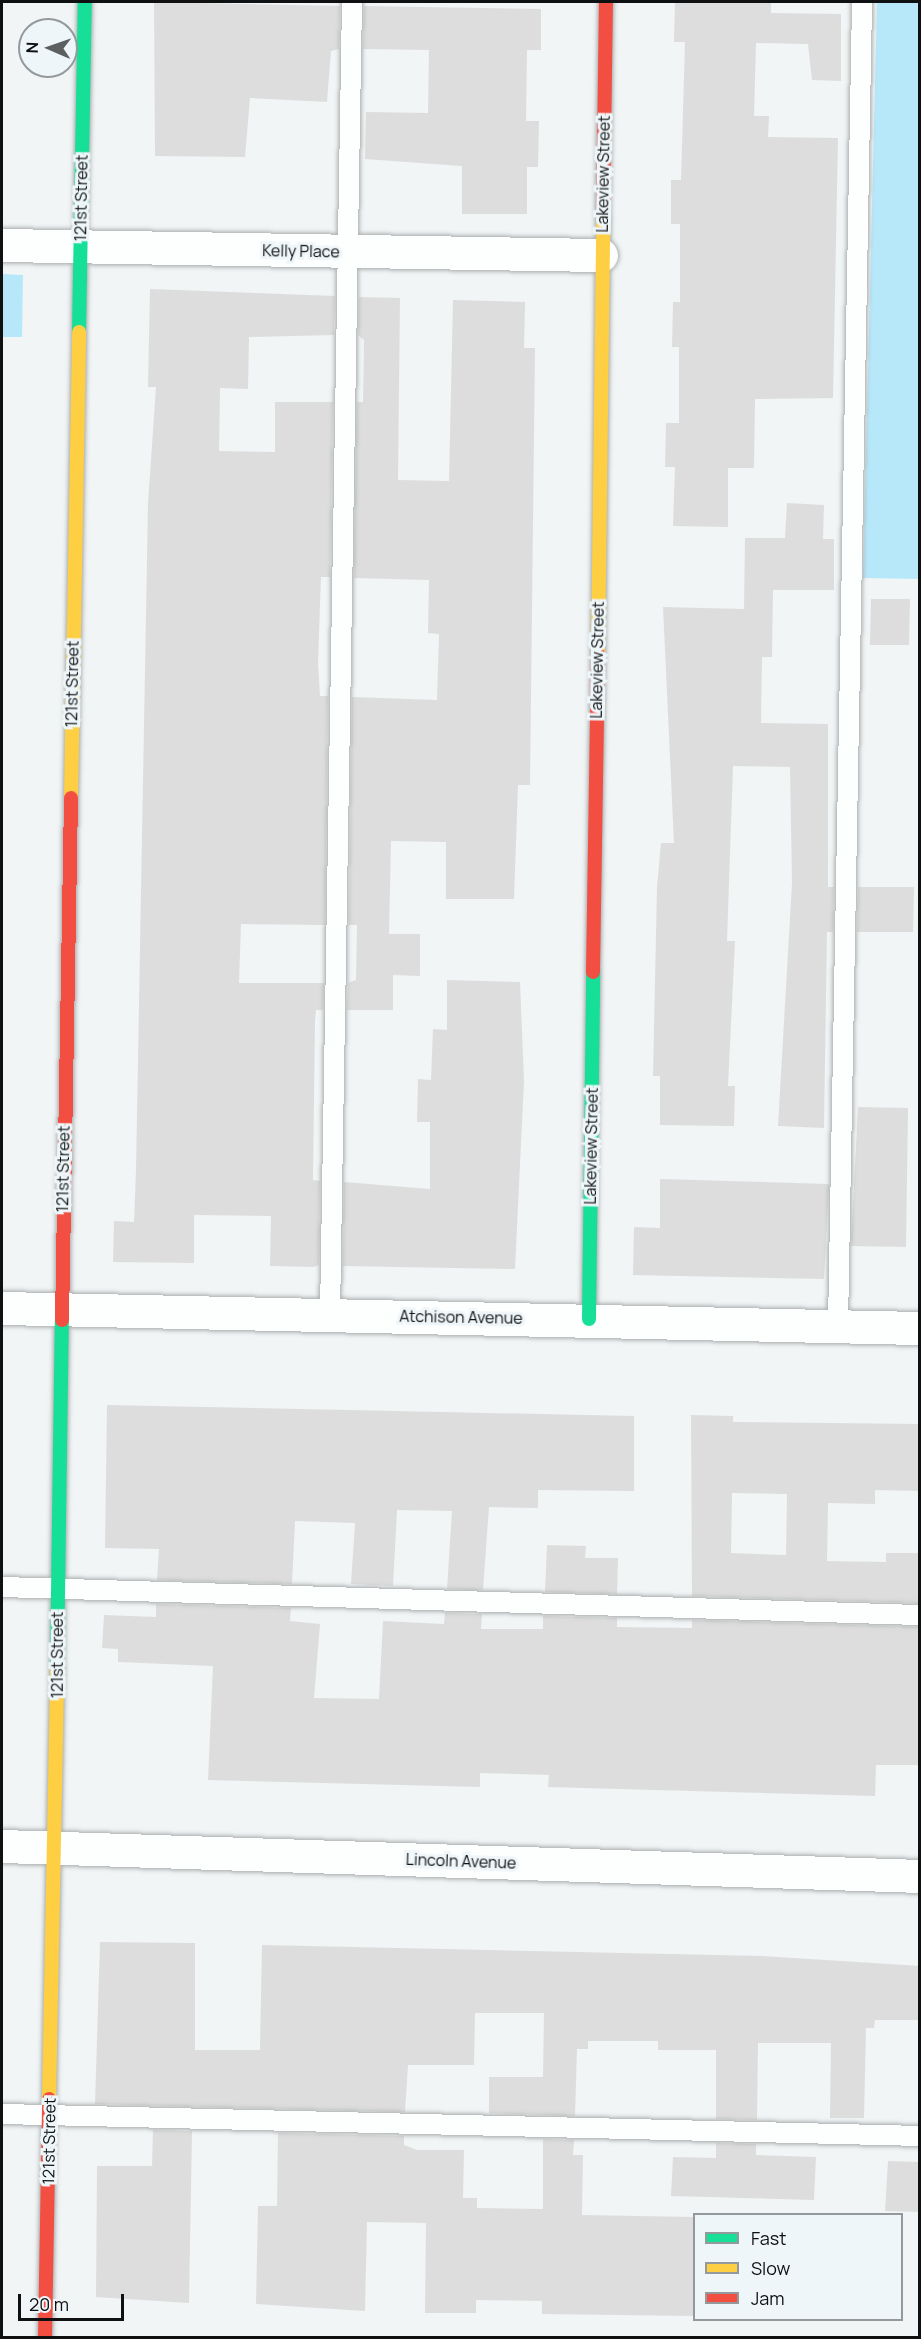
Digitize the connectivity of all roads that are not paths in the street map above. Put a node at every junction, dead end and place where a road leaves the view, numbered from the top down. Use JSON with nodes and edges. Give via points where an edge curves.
{"nodes":[{"id":1,"x":85,"y":2,"type":"edge"},
{"id":2,"x":352,"y":2,"type":"edge"},
{"id":3,"x":606,"y":2,"type":"edge"},
{"id":4,"x":862,"y":2,"type":"edge"},
{"id":5,"x":2,"y":245,"type":"edge"},
{"id":6,"x":81,"y":248,"type":"junction"},
{"id":7,"x":349,"y":252,"type":"junction"},
{"id":8,"x":601,"y":255,"type":"junction"},
{"id":9,"x":2,"y":1308,"type":"edge"},
{"id":10,"x":60,"y":1310,"type":"junction"},
{"id":11,"x":330,"y":1314,"type":"junction"},
{"id":12,"x":589,"y":1319,"type":"junction"},
{"id":13,"x":838,"y":1325,"type":"junction"},
{"id":14,"x":920,"y":1328,"type":"edge"},
{"id":15,"x":2,"y":1587,"type":"edge"},
{"id":16,"x":57,"y":1588,"type":"junction"},
{"id":17,"x":920,"y":1615,"type":"edge"},
{"id":18,"x":2,"y":1846,"type":"edge"},
{"id":19,"x":55,"y":1847,"type":"junction"},
{"id":20,"x":920,"y":1876,"type":"edge"},
{"id":21,"x":2,"y":2114,"type":"edge"},
{"id":22,"x":50,"y":2116,"type":"junction"},
{"id":23,"x":920,"y":2136,"type":"edge"},
{"id":24,"x":45,"y":2337,"type":"edge"}],
"edges":[{"from":1,"to":6,"type":"street","name":"121st Street"},
{"from":2,"to":7,"type":"lane"},
{"from":3,"to":8,"type":"street","name":"Lakeview Street"},
{"from":4,"to":13,"type":"lane"},
{"from":5,"to":6,"type":"street","name":"Kelly Place"},
{"from":6,"to":7,"type":"street","name":"Kelly Place"},
{"from":6,"to":10,"type":"street","name":"121st Street"},
{"from":7,"to":8,"type":"street","name":"Kelly Place"},
{"from":7,"to":11,"type":"lane"},
{"from":8,"to":12,"type":"street","name":"Lakeview Street"},
{"from":9,"to":10,"type":"street","name":"Atchison Avenue"},
{"from":10,"to":11,"type":"street","name":"Atchison Avenue"},
{"from":10,"to":16,"type":"street","name":"121st Street"},
{"from":11,"to":12,"type":"street","name":"Atchison Avenue"},
{"from":12,"to":13,"type":"street","name":"Atchison Avenue"},
{"from":13,"to":14,"type":"street","name":"Atchison Avenue"},
{"from":15,"to":16,"type":"lane"},
{"from":16,"to":17,"type":"lane"},
{"from":16,"to":19,"type":"street","name":"121st Street"},
{"from":18,"to":19,"type":"street","name":"Lincoln Avenue"},
{"from":19,"to":20,"type":"street","name":"Lincoln Avenue"},
{"from":19,"to":22,"type":"street","name":"121st Street"},
{"from":21,"to":22,"type":"lane"},
{"from":22,"to":23,"type":"lane"},
{"from":22,"to":24,"type":"street","name":"121st Street"}]}
